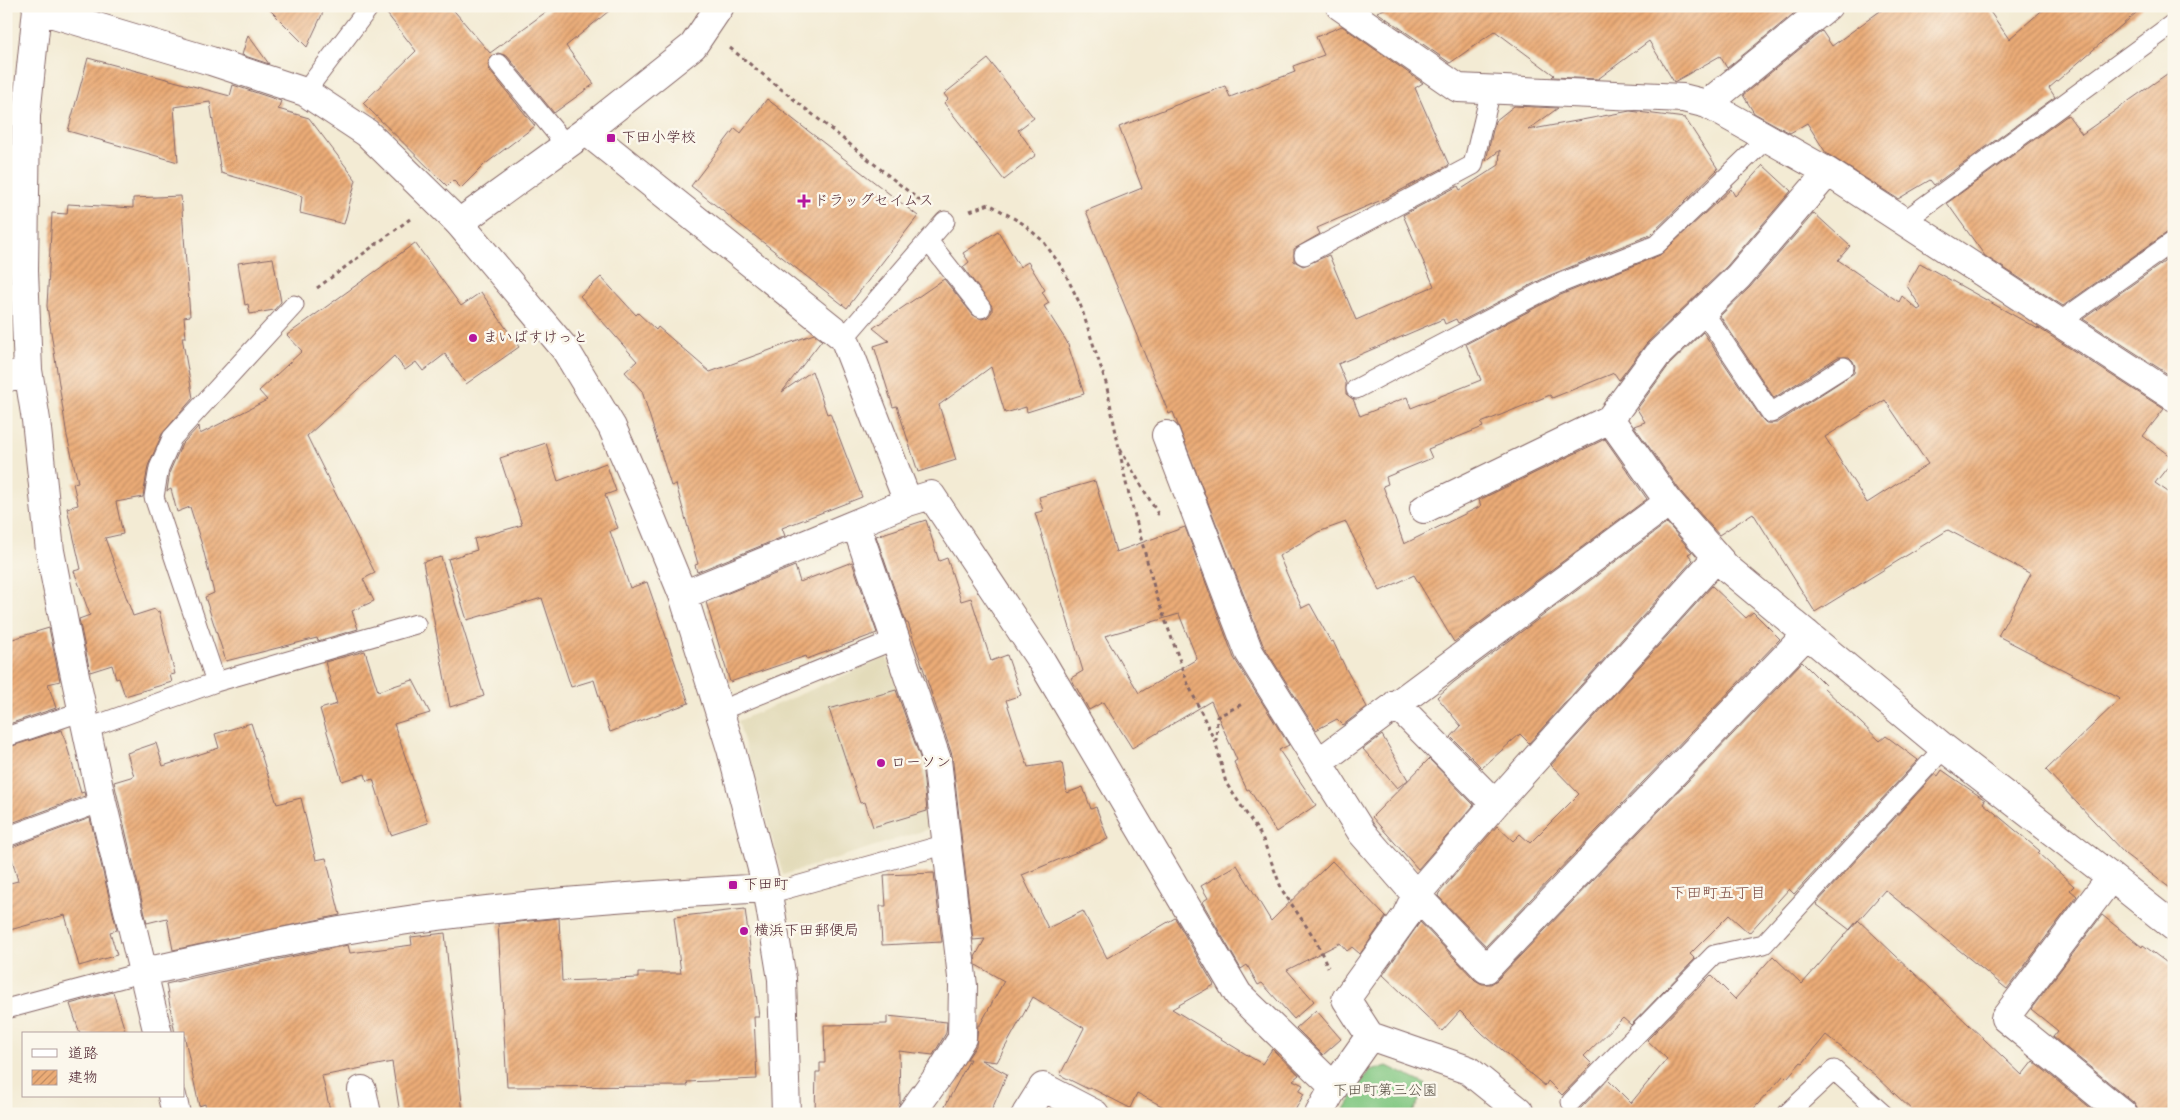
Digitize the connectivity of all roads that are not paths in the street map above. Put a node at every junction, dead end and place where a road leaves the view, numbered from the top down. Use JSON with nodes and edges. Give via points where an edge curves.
{"nodes":[{"id":1,"x":370,"y":6,"type":"edge"},
{"id":2,"x":1340,"y":6,"type":"edge"},
{"id":3,"x":1828,"y":6,"type":"edge"},
{"id":4,"x":36,"y":8,"type":"edge"},
{"id":5,"x":713,"y":18,"type":"edge"},
{"id":6,"x":2174,"y":23,"type":"edge"},
{"id":7,"x":499,"y":64,"type":"dead end"},
{"id":8,"x":1491,"y":90,"type":"junction"},
{"id":9,"x":305,"y":92,"type":"junction"},
{"id":10,"x":1707,"y":104,"type":"junction"},
{"id":11,"x":576,"y":138,"type":"junction"},
{"id":12,"x":1766,"y":139,"type":"junction"},
{"id":13,"x":1828,"y":172,"type":"junction"},
{"id":14,"x":945,"y":221,"type":"road end"},
{"id":15,"x":1903,"y":222,"type":"junction"},
{"id":16,"x":460,"y":223,"type":"junction"},
{"id":17,"x":928,"y":241,"type":"junction"},
{"id":18,"x":2174,"y":241,"type":"edge"},
{"id":19,"x":1304,"y":255,"type":"dead end"},
{"id":20,"x":294,"y":305,"type":"road end"},
{"id":21,"x":981,"y":308,"type":"dead end"},
{"id":22,"x":1703,"y":312,"type":"junction"},
{"id":23,"x":2058,"y":323,"type":"junction"},
{"id":24,"x":844,"y":338,"type":"junction"},
{"id":25,"x":1844,"y":367,"type":"dead end"},
{"id":26,"x":17,"y":374,"type":"edge"},
{"id":27,"x":1356,"y":389,"type":"dead end"},
{"id":28,"x":2174,"y":397,"type":"edge"},
{"id":29,"x":1610,"y":419,"type":"junction"},
{"id":30,"x":1166,"y":435,"type":"dead end"},
{"id":31,"x":908,"y":502,"type":"junction"},
{"id":32,"x":1669,"y":502,"type":"junction"},
{"id":33,"x":1424,"y":509,"type":"dead end"},
{"id":34,"x":856,"y":525,"type":"junction"},
{"id":35,"x":1717,"y":557,"type":"junction"},
{"id":36,"x":683,"y":595,"type":"junction"},
{"id":37,"x":416,"y":624,"type":"dead end"},
{"id":38,"x":1807,"y":634,"type":"junction"},
{"id":39,"x":896,"y":639,"type":"junction"},
{"id":40,"x":216,"y":682,"type":"junction"},
{"id":41,"x":1396,"y":704,"type":"junction"},
{"id":42,"x":718,"y":711,"type":"junction"},
{"id":43,"x":85,"y":720,"type":"junction"},
{"id":44,"x":6,"y":737,"type":"edge"},
{"id":45,"x":1944,"y":748,"type":"junction"},
{"id":46,"x":1318,"y":763,"type":"junction"},
{"id":47,"x":102,"y":802,"type":"junction"},
{"id":48,"x":1495,"y":804,"type":"junction"},
{"id":49,"x":6,"y":837,"type":"edge"},
{"id":50,"x":947,"y":844,"type":"junction"},
{"id":51,"x":2111,"y":876,"type":"junction"},
{"id":52,"x":768,"y":891,"type":"junction"},
{"id":53,"x":1416,"y":895,"type":"junction"},
{"id":54,"x":2174,"y":928,"type":"edge"},
{"id":55,"x":144,"y":972,"type":"junction"},
{"id":56,"x":6,"y":1010,"type":"edge"},
{"id":57,"x":158,"y":1032,"type":"edge"},
{"id":58,"x":1370,"y":1036,"type":"junction"},
{"id":59,"x":1334,"y":1087,"type":"junction"},
{"id":60,"x":172,"y":1098,"type":"edge"},
{"id":61,"x":1571,"y":1102,"type":"dead end"},
{"id":62,"x":1520,"y":1113,"type":"edge"},
{"id":63,"x":176,"y":1114,"type":"edge"},
{"id":64,"x":786,"y":1114,"type":"edge"},
{"id":65,"x":911,"y":1114,"type":"edge"},
{"id":66,"x":1026,"y":1114,"type":"edge"},
{"id":67,"x":1095,"y":1114,"type":"edge"},
{"id":68,"x":1320,"y":1114,"type":"edge"},
{"id":69,"x":1787,"y":1114,"type":"edge"},
{"id":70,"x":1883,"y":1114,"type":"edge"},
{"id":71,"x":2123,"y":1114,"type":"edge"}],
"edges":[{"from":1,"to":9,"type":"lane"},
{"from":2,"to":8,"type":"street","via":[[1458,88]]},
{"from":3,"to":10,"type":"street"},
{"from":4,"to":9,"type":"street"},
{"from":4,"to":26,"type":"street","via":[[26,116],[24,271]]},
{"from":5,"to":11,"type":"street","via":[[693,46]]},
{"from":6,"to":15,"type":"lane"},
{"from":7,"to":11,"type":"lane"},
{"from":8,"to":10,"type":"street","via":[[1683,98]]},
{"from":8,"to":19,"type":"lane","via":[[1473,165]]},
{"from":9,"to":16,"type":"street","via":[[367,133]]},
{"from":10,"to":12,"type":"street"},
{"from":11,"to":16,"type":"street"},
{"from":11,"to":24,"type":"street"},
{"from":12,"to":13,"type":"street"},
{"from":12,"to":27,"type":"lane","via":[[1656,245],[1553,286]]},
{"from":13,"to":15,"type":"street"},
{"from":13,"to":22,"type":"street","via":[[1738,277]]},
{"from":14,"to":17,"type":"lane"},
{"from":15,"to":23,"type":"street"},
{"from":16,"to":36,"type":"street","via":[[565,349],[607,419]]},
{"from":17,"to":21,"type":"lane"},
{"from":17,"to":24,"type":"lane"},
{"from":18,"to":23,"type":"lane"},
{"from":20,"to":40,"type":"lane","via":[[172,438],[159,468],[154,497]]},
{"from":22,"to":25,"type":"lane","via":[[1771,413]]},
{"from":22,"to":29,"type":"street","via":[[1657,355]]},
{"from":23,"to":28,"type":"street"},
{"from":24,"to":31,"type":"street"},
{"from":26,"to":43,"type":"street","via":[[36,420],[50,551]]},
{"from":29,"to":32,"type":"street"},
{"from":29,"to":33,"type":"street"},
{"from":30,"to":46,"type":"street","via":[[1249,652]]},
{"from":31,"to":34,"type":"street"},
{"from":31,"to":59,"type":"street","via":[[931,495],[1042,662],[1238,994]]},
{"from":32,"to":35,"type":"street"},
{"from":32,"to":41,"type":"street"},
{"from":34,"to":36,"type":"street"},
{"from":34,"to":39,"type":"street"},
{"from":35,"to":38,"type":"street"},
{"from":35,"to":48,"type":"street"},
{"from":36,"to":42,"type":"street"},
{"from":37,"to":40,"type":"lane"},
{"from":38,"to":45,"type":"street"},
{"from":38,"to":53,"type":"street","via":[[1486,969]]},
{"from":39,"to":42,"type":"lane"},
{"from":39,"to":50,"type":"street","via":[[937,760]]},
{"from":40,"to":43,"type":"lane"},
{"from":41,"to":46,"type":"street"},
{"from":41,"to":48,"type":"street"},
{"from":42,"to":52,"type":"street"},
{"from":43,"to":44,"type":"lane"},
{"from":43,"to":47,"type":"street"},
{"from":45,"to":51,"type":"street"},
{"from":45,"to":61,"type":"lane","via":[[1764,944],[1714,956]]},
{"from":46,"to":53,"type":"street","via":[[1362,833]]},
{"from":47,"to":49,"type":"lane"},
{"from":47,"to":55,"type":"street"},
{"from":48,"to":53,"type":"street"},
{"from":50,"to":52,"type":"lane"},
{"from":50,"to":65,"type":"street","via":[[962,986],[962,1038]]},
{"from":51,"to":54,"type":"street"},
{"from":51,"to":71,"type":"street","via":[[2004,1018]]},
{"from":52,"to":55,"type":"street","via":[[514,907],[406,920],[241,950]]},
{"from":52,"to":64,"type":"street","via":[[782,979]]},
{"from":53,"to":58,"type":"street","via":[[1406,916],[1346,999]]},
{"from":55,"to":56,"type":"lane"},
{"from":55,"to":57,"type":"street"},
{"from":58,"to":59,"type":"street"},
{"from":58,"to":62,"type":"street","via":[[1468,1070]]},
{"from":59,"to":68,"type":"street"},
{"from":60,"to":63,"type":"street"},
{"from":66,"to":67,"type":"street","via":[[1043,1087]]},
{"from":69,"to":70,"type":"lane","via":[[1834,1070]]}]}
